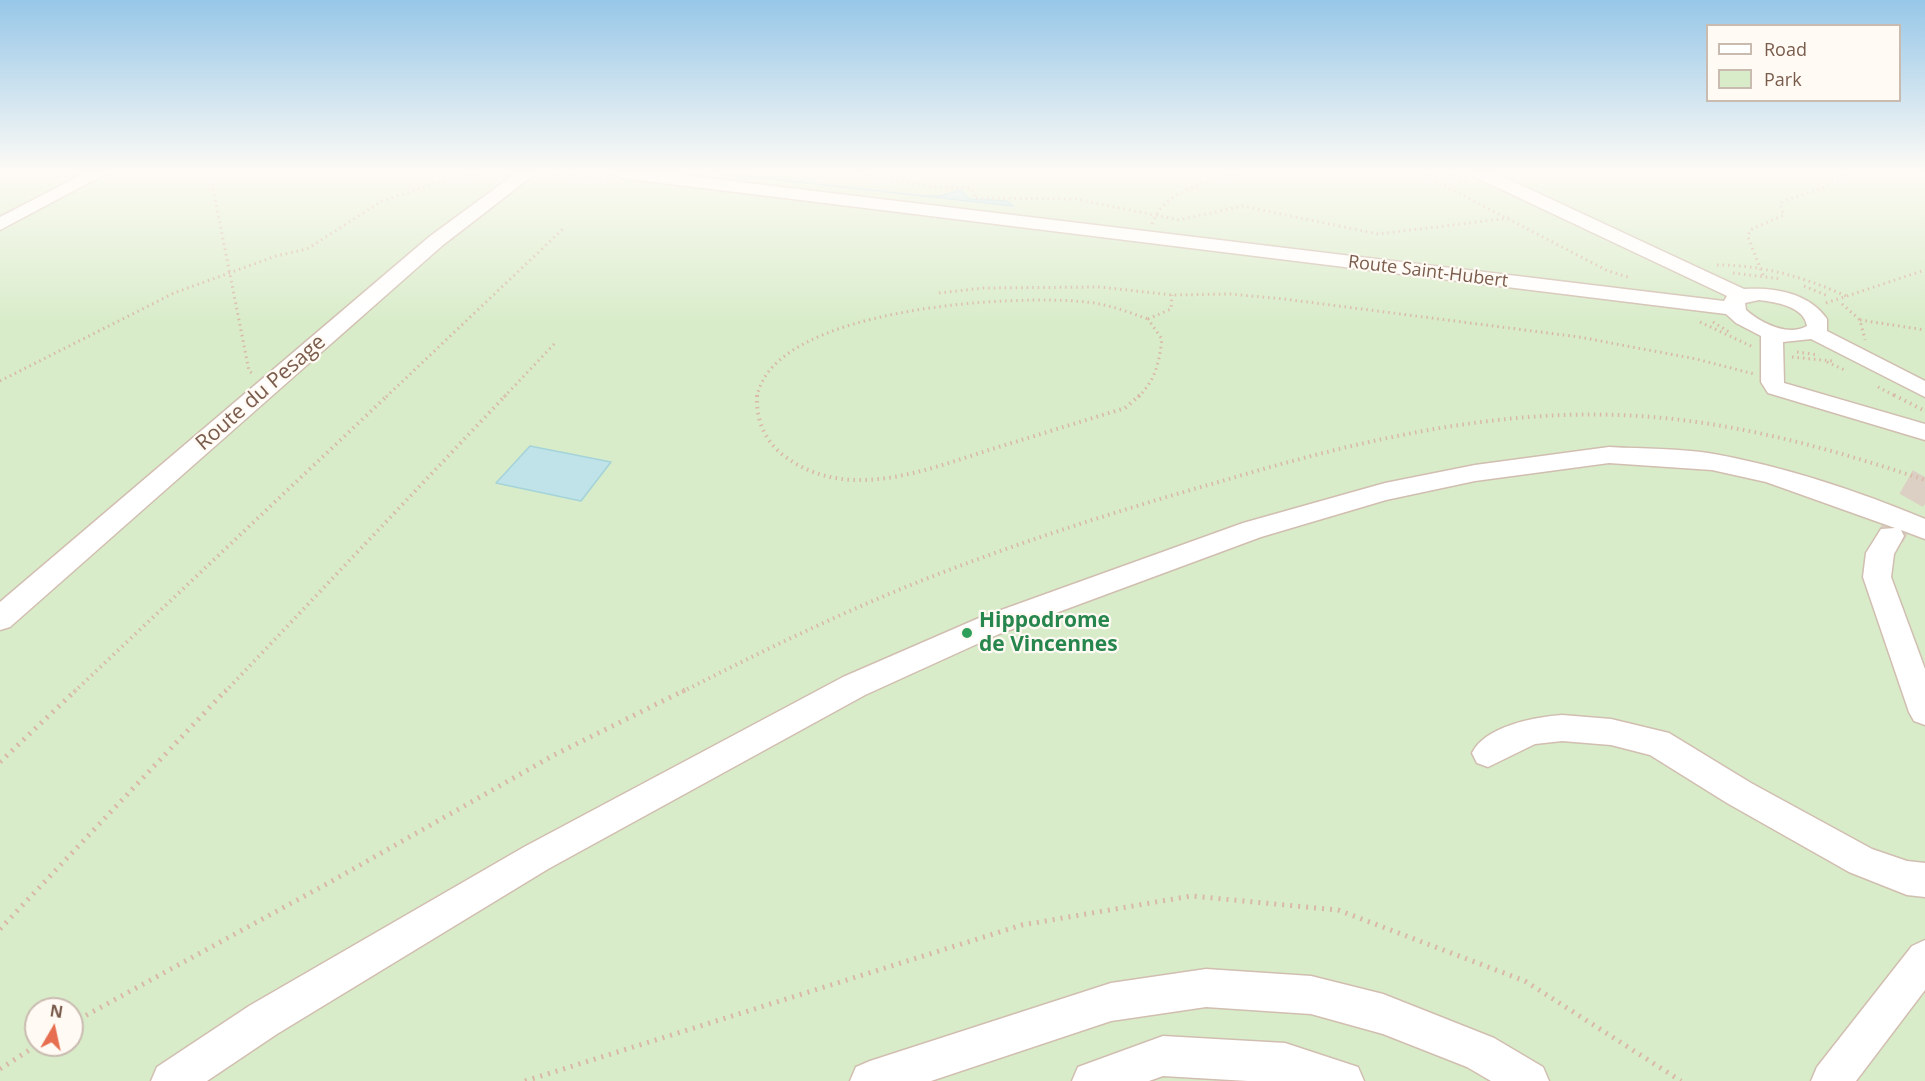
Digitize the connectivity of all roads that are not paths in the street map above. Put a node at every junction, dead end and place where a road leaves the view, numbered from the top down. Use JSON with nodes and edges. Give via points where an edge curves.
{"nodes":[{"id":1,"x":458,"y":223,"type":"edge"},
{"id":2,"x":1058,"y":223,"type":"edge"},
{"id":3,"x":1581,"y":223,"type":"edge"},
{"id":4,"x":1737,"y":302,"type":"junction"},
{"id":5,"x":1772,"y":332,"type":"junction"},
{"id":6,"x":1813,"y":332,"type":"junction"},
{"id":7,"x":1925,"y":390,"type":"edge"},
{"id":8,"x":1925,"y":432,"type":"edge"},
{"id":9,"x":1925,"y":530,"type":"edge"},
{"id":10,"x":1891,"y":536,"type":"tunnel mouth"},
{"id":11,"x":0,"y":619,"type":"edge"},
{"id":12,"x":1925,"y":712,"type":"edge"},
{"id":13,"x":1488,"y":753,"type":"dead end"},
{"id":14,"x":1925,"y":880,"type":"edge"},
{"id":15,"x":1925,"y":959,"type":"edge"},
{"id":16,"x":171,"y":1081,"type":"edge"},
{"id":17,"x":870,"y":1081,"type":"edge"},
{"id":18,"x":1092,"y":1081,"type":"edge"},
{"id":19,"x":1344,"y":1081,"type":"edge"},
{"id":20,"x":1529,"y":1081,"type":"edge"},
{"id":21,"x":1831,"y":1081,"type":"edge"}],
"edges":[{"from":1,"to":11,"type":"street","name":"Route du Pesage"},
{"from":2,"to":4,"type":"street","name":"Route Saint-Hubert"},
{"from":3,"to":4,"type":"street"},
{"from":4,"to":5,"type":"street","via":[[1748,322]]},
{"from":4,"to":6,"type":"street","name":"Route Saint-Hubert","via":[[1768,295],[1797,303],[1819,322]]},
{"from":5,"to":6,"type":"street"},
{"from":5,"to":8,"type":"street","via":[[1772,379],[1776,388]]},
{"from":6,"to":7,"type":"street"},
{"from":9,"to":16,"type":"street","via":[[1771,475],[1712,462],[1609,455],[1475,473],[1385,492],[1252,530],[988,626],[854,686],[536,858],[263,1020]]},
{"from":10,"to":12,"type":"street","via":[[1880,553],[1877,577]]},
{"from":13,"to":14,"type":"street","via":[[1530,731],[1562,728],[1611,732],[1658,743],[1861,861],[1907,878]]},
{"from":15,"to":21,"type":"street"},
{"from":17,"to":20,"type":"street","via":[[1111,1002],[1206,988],[1311,995],[1383,1014],[1480,1052]]},
{"from":18,"to":19,"type":"street","via":[[1163,1056],[1286,1063]]}]}
